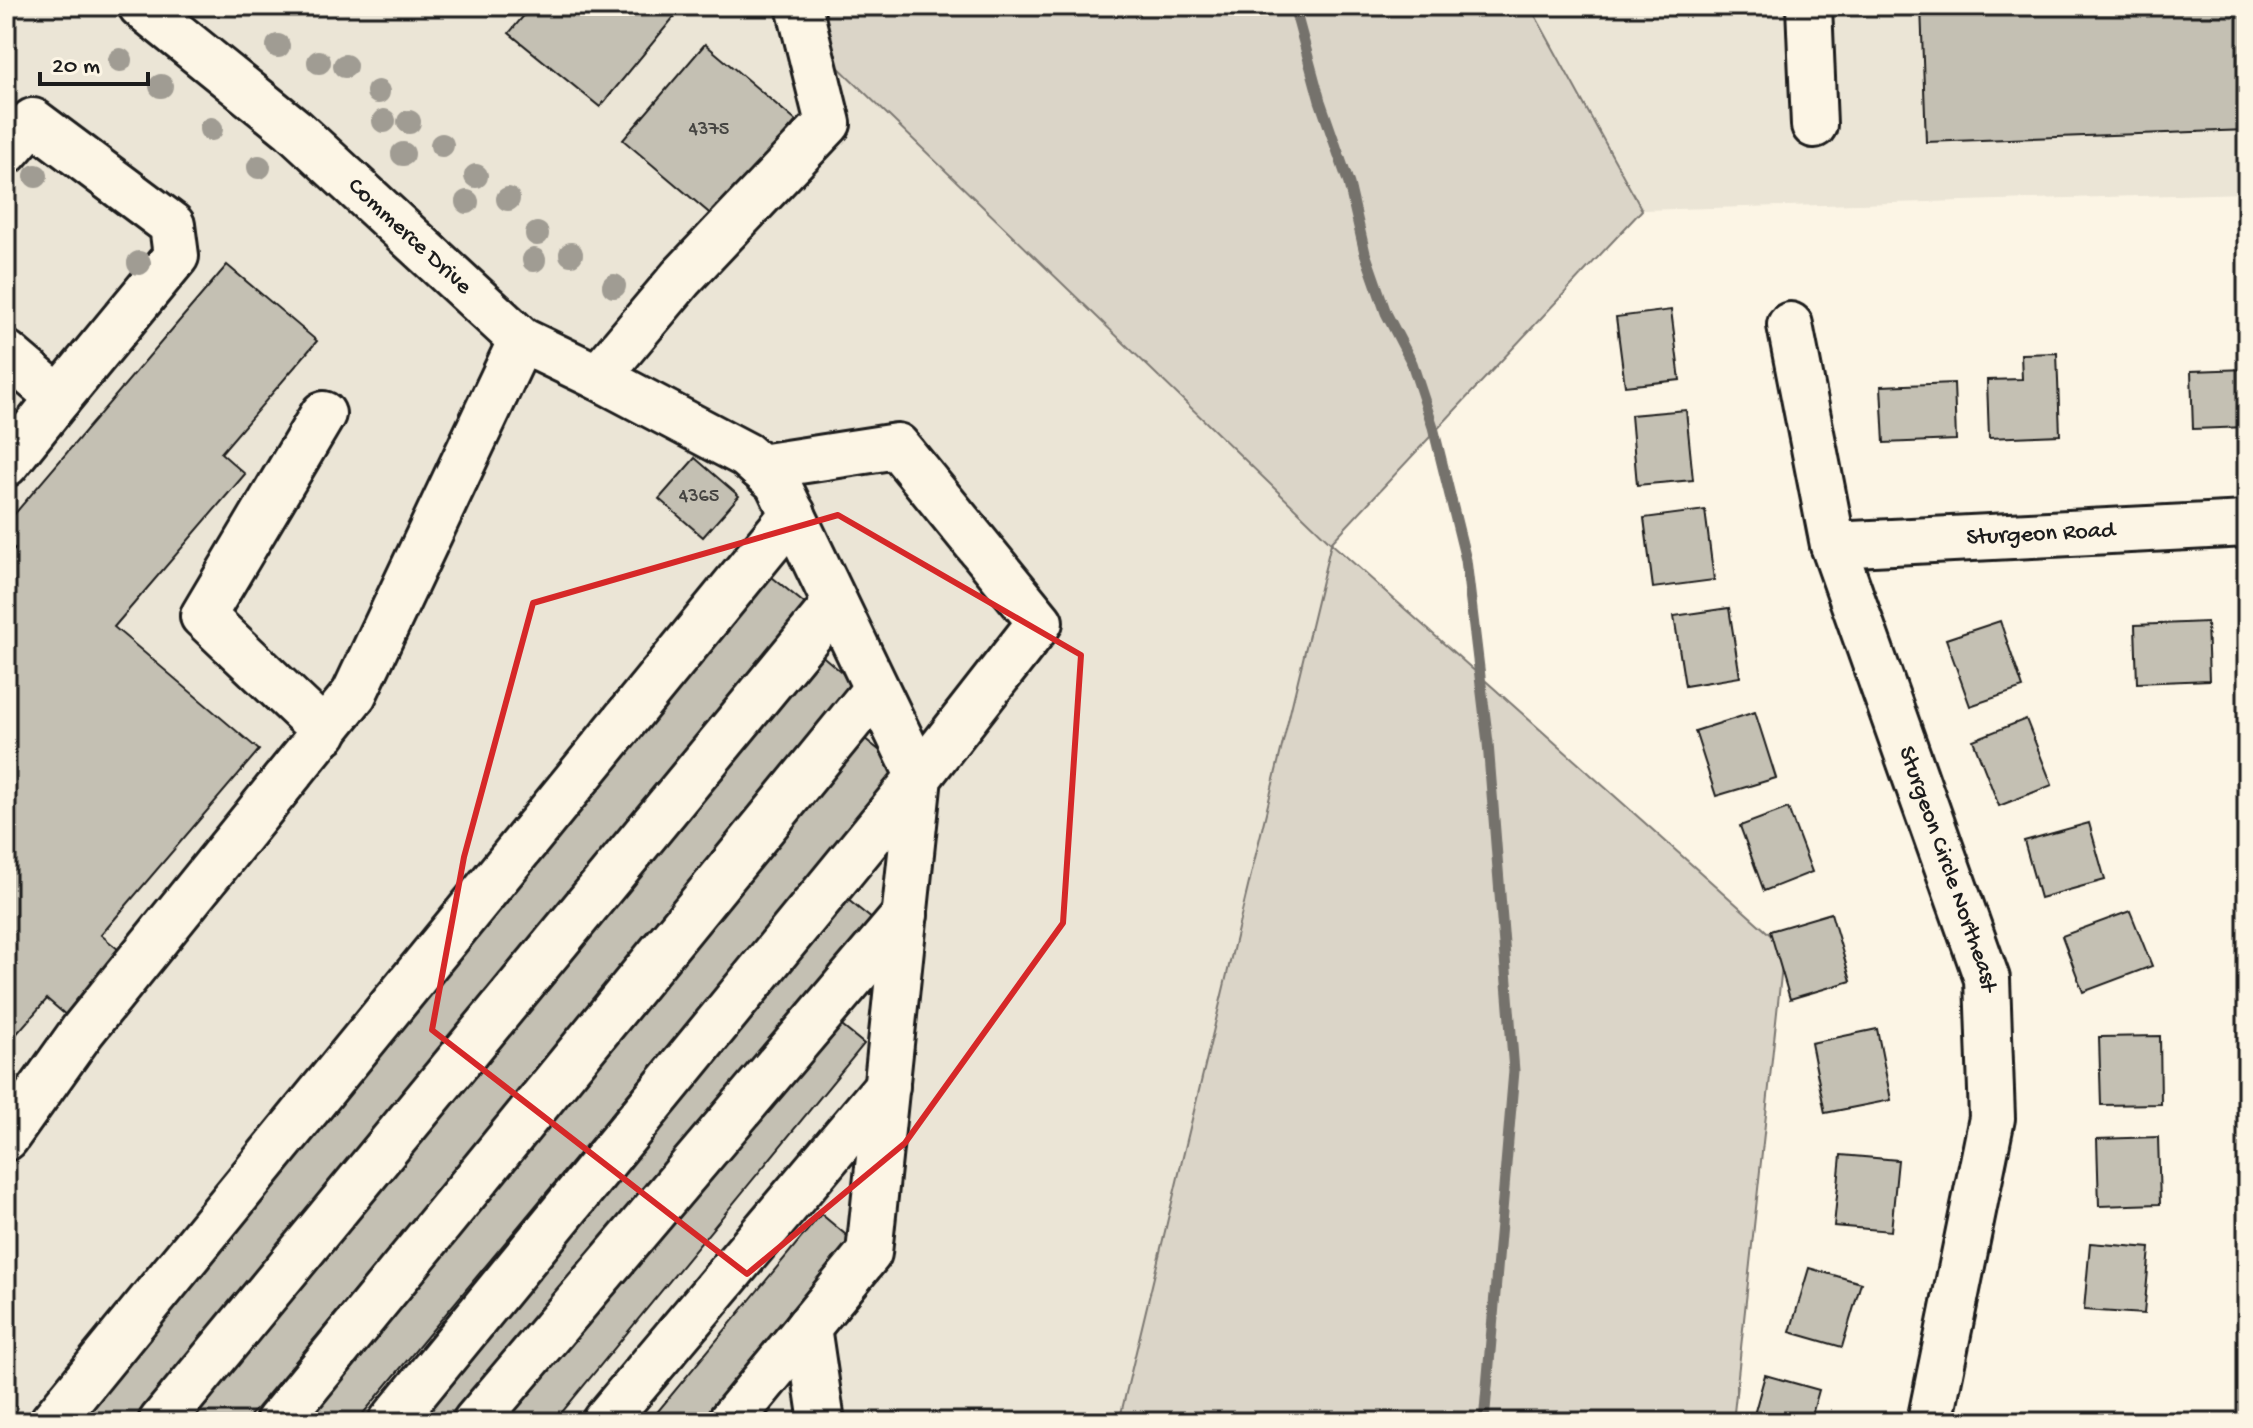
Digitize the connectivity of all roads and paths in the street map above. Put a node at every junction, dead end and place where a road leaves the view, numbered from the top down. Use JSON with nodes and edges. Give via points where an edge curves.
{"nodes":[{"id":1,"x":141,"y":6,"type":"edge"},
{"id":2,"x":799,"y":6,"type":"edge"},
{"id":3,"x":1809,"y":6,"type":"edge"},
{"id":4,"x":1814,"y":125,"type":"dead end"},
{"id":5,"x":6,"y":152,"type":"edge"},
{"id":6,"x":1790,"y":325,"type":"dead end"},
{"id":7,"x":521,"y":340,"type":"junction"},
{"id":8,"x":6,"y":353,"type":"edge"},
{"id":9,"x":598,"y":377,"type":"junction"},
{"id":10,"x":59,"y":398,"type":"junction"},
{"id":11,"x":323,"y":414,"type":"dead end"},
{"id":12,"x":6,"y":464,"type":"edge"},
{"id":13,"x":760,"y":467,"type":"junction"},
{"id":14,"x":793,"y":514,"type":"junction"},
{"id":15,"x":2247,"y":524,"type":"edge"},
{"id":16,"x":1833,"y":545,"type":"junction"},
{"id":17,"x":835,"y":604,"type":"junction"},
{"id":18,"x":876,"y":689,"type":"junction"},
{"id":19,"x":325,"y":732,"type":"junction"},
{"id":20,"x":919,"y":777,"type":"junction"},
{"id":21,"x":905,"y":915,"type":"junction"},
{"id":22,"x":887,"y":1086,"type":"junction"},
{"id":23,"x":6,"y":1138,"type":"edge"},
{"id":24,"x":808,"y":1327,"type":"junction"},
{"id":25,"x":52,"y":1422,"type":"edge"},
{"id":26,"x":161,"y":1422,"type":"edge"},
{"id":27,"x":278,"y":1422,"type":"edge"},
{"id":28,"x":391,"y":1422,"type":"edge"},
{"id":29,"x":475,"y":1422,"type":"edge"},
{"id":30,"x":604,"y":1422,"type":"edge"},
{"id":31,"x":730,"y":1422,"type":"edge"},
{"id":32,"x":822,"y":1422,"type":"edge"},
{"id":33,"x":1930,"y":1422,"type":"edge"}],
"edges":[{"from":1,"to":7,"type":"street","name":"Commerce Drive","via":[[293,129]]},
{"from":2,"to":9,"type":"street","via":[[828,123],[681,278]]},
{"from":3,"to":4,"type":"street"},
{"from":5,"to":10,"type":"street","via":[[33,121],[172,225],[176,256]]},
{"from":6,"to":16,"type":"street","name":"Sturgeon Circle Northeast"},
{"from":7,"to":9,"type":"street","name":"Commerce Drive"},
{"from":7,"to":19,"type":"street","via":[[354,694]]},
{"from":8,"to":10,"type":"street"},
{"from":9,"to":13,"type":"street","name":"Commerce Drive"},
{"from":10,"to":12,"type":"street"},
{"from":11,"to":19,"type":"street","via":[[203,616]]},
{"from":13,"to":14,"type":"street","name":"Commerce Drive","via":[[777,482]]},
{"from":13,"to":20,"type":"street","via":[[897,446],[1040,622]]},
{"from":14,"to":17,"type":"street","name":"Commerce Drive"},
{"from":14,"to":25,"type":"street"},
{"from":15,"to":16,"type":"street","name":"Sturgeon Road"},
{"from":16,"to":33,"type":"street","name":"Sturgeon Circle Northeast","via":[[1987,979],[1992,1118]]},
{"from":17,"to":18,"type":"street","name":"Commerce Drive"},
{"from":17,"to":26,"type":"street"},
{"from":18,"to":20,"type":"street","name":"Commerce Drive"},
{"from":18,"to":27,"type":"street"},
{"from":19,"to":23,"type":"street","via":[[83,1030]]},
{"from":20,"to":21,"type":"street"},
{"from":20,"to":28,"type":"street"},
{"from":21,"to":22,"type":"street"},
{"from":21,"to":29,"type":"street"},
{"from":22,"to":24,"type":"street","via":[[869,1253]]},
{"from":22,"to":30,"type":"street"},
{"from":24,"to":31,"type":"street"},
{"from":24,"to":32,"type":"street"}]}
